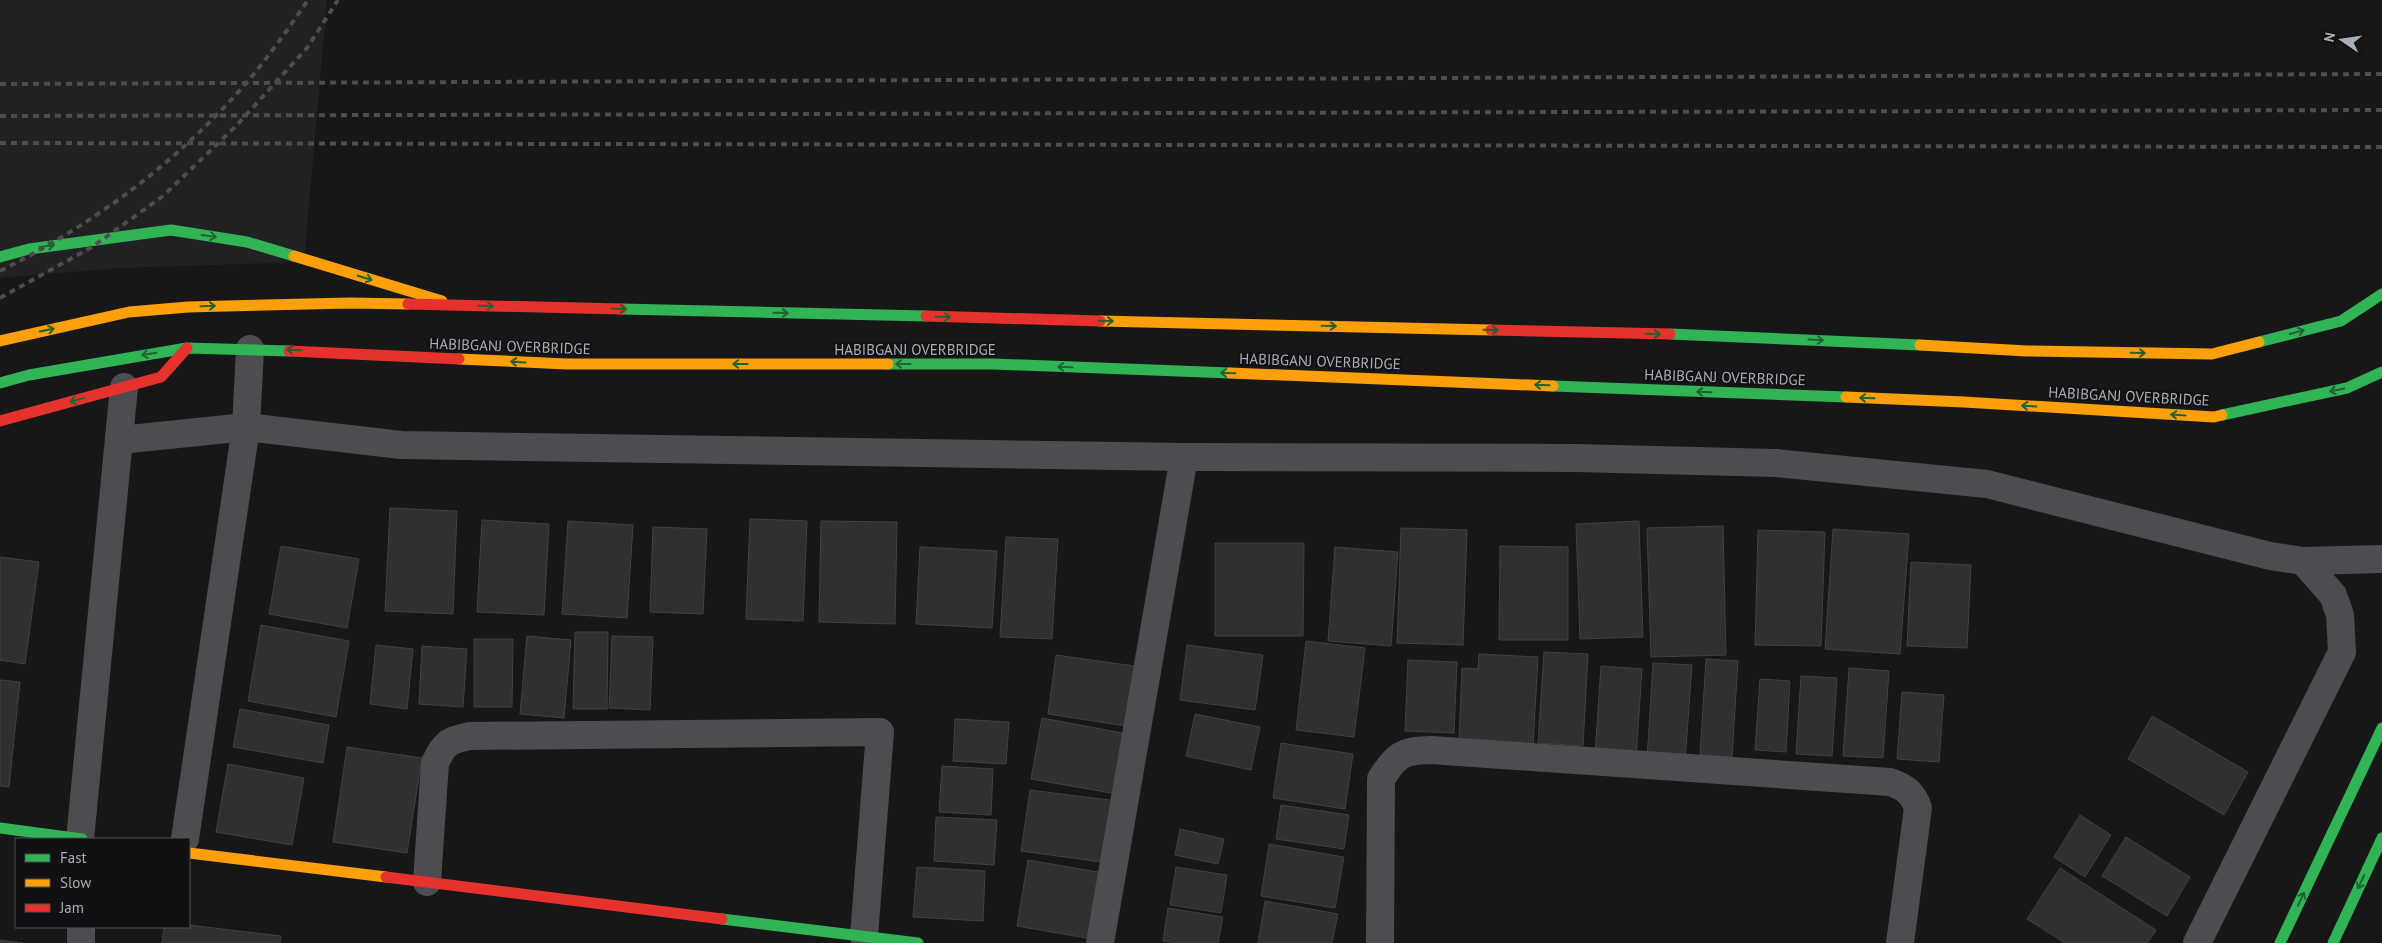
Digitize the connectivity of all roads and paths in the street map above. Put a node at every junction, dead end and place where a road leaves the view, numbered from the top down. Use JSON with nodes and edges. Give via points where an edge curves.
{"nodes":[{"id":1,"x":0,"y":257,"type":"edge"},
{"id":2,"x":2382,"y":294,"type":"edge"},
{"id":3,"x":456,"y":305,"type":"junction"},
{"id":4,"x":0,"y":341,"type":"edge"},
{"id":5,"x":187,"y":348,"type":"junction"},
{"id":6,"x":250,"y":349,"type":"junction"},
{"id":7,"x":2382,"y":372,"type":"edge"},
{"id":8,"x":0,"y":383,"type":"edge"},
{"id":9,"x":124,"y":387,"type":"junction"},
{"id":10,"x":0,"y":421,"type":"edge"},
{"id":11,"x":246,"y":427,"type":"junction"},
{"id":12,"x":120,"y":440,"type":"junction"},
{"id":13,"x":1184,"y":457,"type":"junction"},
{"id":14,"x":2382,"y":559,"type":"edge"},
{"id":15,"x":2303,"y":561,"type":"junction"},
{"id":16,"x":2382,"y":728,"type":"edge"},
{"id":17,"x":0,"y":828,"type":"edge"},
{"id":18,"x":74,"y":838,"type":"edge"},
{"id":19,"x":81,"y":838,"type":"edge"},
{"id":20,"x":186,"y":838,"type":"edge"},
{"id":21,"x":2382,"y":838,"type":"edge"},
{"id":22,"x":190,"y":853,"type":"edge"},
{"id":23,"x":427,"y":882,"type":"junction"},
{"id":24,"x":81,"y":928,"type":"edge"},
{"id":25,"x":864,"y":936,"type":"junction"},
{"id":26,"x":81,"y":943,"type":"edge"},
{"id":27,"x":918,"y":943,"type":"edge"},
{"id":28,"x":1100,"y":943,"type":"edge"},
{"id":29,"x":1380,"y":943,"type":"edge"},
{"id":30,"x":1900,"y":943,"type":"edge"},
{"id":31,"x":2197,"y":943,"type":"edge"},
{"id":32,"x":2280,"y":943,"type":"edge"},
{"id":33,"x":2333,"y":943,"type":"edge"}],
"edges":[{"from":1,"to":3,"type":"main road","one_way":true,"via":[[29,249],[171,230],[246,242]]},
{"from":3,"to":2,"type":"main road","name":"HABIBGANJ OVERBRIDGE","one_way":true,"via":[[1720,335],[2027,351],[2212,354],[2341,321]]},
{"from":4,"to":3,"type":"main road","name":"HABIBGANJ OVERBRIDGE","one_way":true,"via":[[129,312],[188,306],[304,303]]},
{"from":5,"to":6,"type":"main road","name":"HABIBGANJ OVERBRIDGE"},
{"from":5,"to":8,"type":"main road","name":"HABIBGANJ OVERBRIDGE","one_way":true,"via":[[29,375]]},
{"from":5,"to":9,"type":"main road","via":[[161,377]]},
{"from":7,"to":6,"type":"main road","name":"HABIBGANJ OVERBRIDGE","one_way":true,"via":[[2347,388],[2214,417],[1957,402],[994,364],[567,364]]},
{"from":6,"to":11,"type":"street"},
{"from":9,"to":10,"type":"main road","one_way":true},
{"from":9,"to":12,"type":"street"},
{"from":11,"to":12,"type":"street"},
{"from":11,"to":13,"type":"street","via":[[401,445]]},
{"from":11,"to":20,"type":"street"},
{"from":12,"to":19,"type":"street"},
{"from":13,"to":15,"type":"street","via":[[1576,458],[1786,464],[1987,484],[2270,556]]},
{"from":13,"to":28,"type":"street"},
{"from":14,"to":15,"type":"street"},
{"from":15,"to":31,"type":"street","via":[[2333,595],[2340,615],[2342,652]]},
{"from":32,"to":16,"type":"main road","one_way":true},
{"from":17,"to":18,"type":"main road"},
{"from":21,"to":33,"type":"main road","one_way":true},
{"from":22,"to":23,"type":"main road"},
{"from":23,"to":25,"type":"main road"},
{"from":23,"to":25,"type":"street","via":[[435,763],[442,749],[452,740],[470,736],[880,732]]},
{"from":24,"to":26,"type":"street"},
{"from":25,"to":27,"type":"main road"},
{"from":29,"to":30,"type":"street","via":[[1381,779],[1401,754],[1431,750],[1890,782],[1902,786],[1914,797],[1918,808]]}]}
